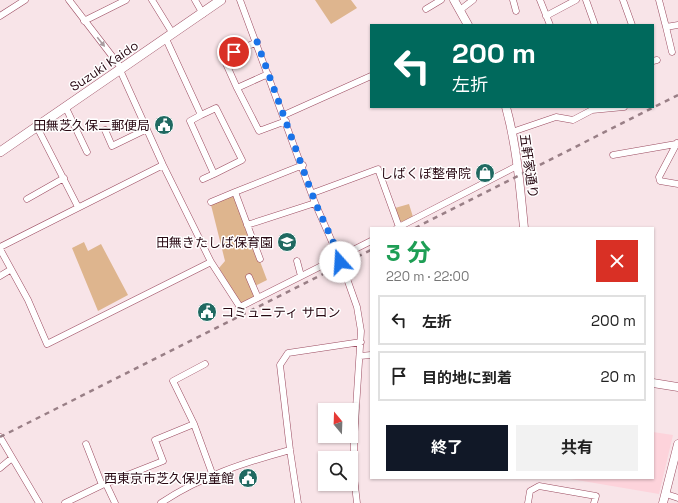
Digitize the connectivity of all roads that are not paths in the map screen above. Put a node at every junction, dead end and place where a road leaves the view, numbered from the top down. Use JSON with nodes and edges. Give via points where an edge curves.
{"nodes":[{"id":1,"x":25,"y":0,"type":"edge"},
{"id":2,"x":69,"y":0,"type":"edge"},
{"id":3,"x":126,"y":0,"type":"edge"},
{"id":4,"x":152,"y":0,"type":"edge"},
{"id":5,"x":195,"y":0,"type":"edge"},
{"id":6,"x":221,"y":0,"type":"edge"},
{"id":7,"x":240,"y":0,"type":"edge"},
{"id":8,"x":441,"y":0,"type":"edge"},
{"id":9,"x":454,"y":0,"type":"edge"},
{"id":10,"x":472,"y":0,"type":"edge"},
{"id":11,"x":512,"y":0,"type":"edge"},
{"id":12,"x":540,"y":0,"type":"edge"},
{"id":13,"x":576,"y":0,"type":"edge"},
{"id":14,"x":586,"y":0,"type":"edge"},
{"id":15,"x":623,"y":0,"type":"edge"},
{"id":16,"x":659,"y":0,"type":"edge"},
{"id":17,"x":426,"y":9,"type":"dead end"},
{"id":18,"x":460,"y":10,"type":"junction"},
{"id":19,"x":516,"y":11,"type":"dead end"},
{"id":20,"x":203,"y":14,"type":"junction"},
{"id":21,"x":0,"y":16,"type":"edge"},
{"id":22,"x":546,"y":16,"type":"junction"},
{"id":23,"x":84,"y":21,"type":"junction"},
{"id":24,"x":467,"y":24,"type":"edge"},
{"id":25,"x":550,"y":24,"type":"edge"},
{"id":26,"x":595,"y":24,"type":"edge"},
{"id":27,"x":632,"y":24,"type":"edge"},
{"id":28,"x":678,"y":25,"type":"edge"},
{"id":29,"x":666,"y":28,"type":"junction"},
{"id":30,"x":170,"y":37,"type":"junction"},
{"id":31,"x":257,"y":42,"type":"junction"},
{"id":32,"x":672,"y":52,"type":"dead end"},
{"id":33,"x":121,"y":70,"type":"junction"},
{"id":34,"x":268,"y":74,"type":"junction"},
{"id":35,"x":370,"y":76,"type":"edge"},
{"id":36,"x":236,"y":88,"type":"junction"},
{"id":37,"x":66,"y":108,"type":"junction"},
{"id":38,"x":506,"y":108,"type":"edge"},
{"id":39,"x":613,"y":108,"type":"edge"},
{"id":40,"x":202,"y":115,"type":"junction"},
{"id":41,"x":285,"y":118,"type":"junction"},
{"id":42,"x":37,"y":127,"type":"junction"},
{"id":43,"x":147,"y":129,"type":"junction"},
{"id":44,"x":105,"y":130,"type":"dead end"},
{"id":45,"x":512,"y":132,"type":"junction"},
{"id":46,"x":677,"y":143,"type":"edge"},
{"id":47,"x":0,"y":152,"type":"edge"},
{"id":48,"x":87,"y":152,"type":"dead end"},
{"id":49,"x":613,"y":155,"type":"dead end"},
{"id":50,"x":303,"y":164,"type":"junction"},
{"id":51,"x":163,"y":165,"type":"junction"},
{"id":52,"x":517,"y":166,"type":"junction"},
{"id":53,"x":214,"y":174,"type":"junction"},
{"id":54,"x":64,"y":178,"type":"junction"},
{"id":55,"x":203,"y":179,"type":"dead end"},
{"id":56,"x":678,"y":184,"type":"edge"},
{"id":57,"x":235,"y":192,"type":"junction"},
{"id":58,"x":313,"y":193,"type":"junction"},
{"id":59,"x":28,"y":199,"type":"dead end"},
{"id":60,"x":211,"y":202,"type":"dead end"},
{"id":61,"x":315,"y":202,"type":"junction"},
{"id":62,"x":78,"y":207,"type":"junction"},
{"id":63,"x":247,"y":225,"type":"junction"},
{"id":64,"x":398,"y":227,"type":"edge"},
{"id":65,"x":400,"y":227,"type":"edge"},
{"id":66,"x":524,"y":227,"type":"edge"},
{"id":67,"x":370,"y":242,"type":"edge"},
{"id":68,"x":0,"y":248,"type":"edge"},
{"id":69,"x":260,"y":259,"type":"dead end"},
{"id":70,"x":340,"y":260,"type":"junction"},
{"id":71,"x":297,"y":261,"type":"dead end"},
{"id":72,"x":211,"y":262,"type":"junction"},
{"id":73,"x":10,"y":270,"type":"junction"},
{"id":74,"x":0,"y":276,"type":"edge"},
{"id":75,"x":302,"y":276,"type":"junction"},
{"id":76,"x":346,"y":276,"type":"dead end"},
{"id":77,"x":249,"y":277,"type":"dead end"},
{"id":78,"x":258,"y":298,"type":"junction"},
{"id":79,"x":361,"y":342,"type":"junction"},
{"id":80,"x":370,"y":355,"type":"edge"},
{"id":81,"x":360,"y":356,"type":"junction"},
{"id":82,"x":205,"y":364,"type":"dead end"},
{"id":83,"x":654,"y":383,"type":"edge"},
{"id":84,"x":678,"y":388,"type":"edge"},
{"id":85,"x":194,"y":424,"type":"junction"},
{"id":86,"x":0,"y":437,"type":"edge"},
{"id":87,"x":86,"y":444,"type":"dead end"},
{"id":88,"x":678,"y":444,"type":"edge"},
{"id":89,"x":290,"y":450,"type":"junction"},
{"id":90,"x":12,"y":458,"type":"junction"},
{"id":91,"x":0,"y":468,"type":"edge"},
{"id":92,"x":213,"y":476,"type":"junction"},
{"id":93,"x":104,"y":485,"type":"junction"},
{"id":94,"x":666,"y":494,"type":"junction"},
{"id":95,"x":678,"y":498,"type":"edge"},
{"id":96,"x":39,"y":503,"type":"edge"},
{"id":97,"x":65,"y":503,"type":"edge"},
{"id":98,"x":115,"y":503,"type":"edge"},
{"id":99,"x":161,"y":503,"type":"edge"},
{"id":100,"x":298,"y":503,"type":"edge"},
{"id":101,"x":356,"y":503,"type":"edge"},
{"id":102,"x":528,"y":503,"type":"edge"},
{"id":103,"x":594,"y":503,"type":"edge"},
{"id":104,"x":663,"y":503,"type":"edge"}],
"edges":[{"from":1,"to":21,"type":"street"},
{"from":2,"to":23,"type":"street"},
{"from":3,"to":23,"type":"street"},
{"from":4,"to":30,"type":"street"},
{"from":5,"to":20,"type":"street"},
{"from":6,"to":20,"type":"main road","name":"Suzuki Kaido"},
{"from":7,"to":31,"type":"street"},
{"from":8,"to":17,"type":"street"},
{"from":9,"to":18,"type":"street"},
{"from":10,"to":18,"type":"street"},
{"from":11,"to":19,"type":"street"},
{"from":12,"to":22,"type":"street"},
{"from":13,"to":22,"type":"street"},
{"from":14,"to":26,"type":"street"},
{"from":15,"to":27,"type":"street"},
{"from":16,"to":29,"type":"street"},
{"from":18,"to":24,"type":"street"},
{"from":20,"to":30,"type":"main road","name":"Suzuki Kaido"},
{"from":22,"to":25,"type":"street"},
{"from":23,"to":33,"type":"street","one_way":true},
{"from":28,"to":29,"type":"street"},
{"from":29,"to":32,"type":"street"},
{"from":30,"to":33,"type":"main road","name":"Suzuki Kaido"},
{"from":30,"to":40,"type":"street"},
{"from":31,"to":34,"type":"street"},
{"from":31,"to":36,"type":"street","via":[[223,58]]},
{"from":33,"to":37,"type":"main road","name":"Suzuki Kaido"},
{"from":33,"to":43,"type":"street"},
{"from":34,"to":36,"type":"street"},
{"from":34,"to":41,"type":"street"},
{"from":35,"to":41,"type":"street"},
{"from":36,"to":41,"type":"street","via":[[259,131]]},
{"from":37,"to":42,"type":"main road","name":"Suzuki Kaido"},
{"from":37,"to":48,"type":"street"},
{"from":38,"to":45,"type":"street","name":"五軒家通り"},
{"from":39,"to":45,"type":"street","via":[[592,110],[573,120],[556,117]]},
{"from":40,"to":53,"type":"street","via":[[190,121]]},
{"from":40,"to":53,"type":"street","via":[[216,108],[242,160]]},
{"from":41,"to":50,"type":"street"},
{"from":42,"to":47,"type":"main road","name":"Suzuki Kaido"},
{"from":42,"to":54,"type":"street"},
{"from":43,"to":44,"type":"street","via":[[112,146]]},
{"from":43,"to":51,"type":"street"},
{"from":45,"to":52,"type":"street","name":"五軒家通り"},
{"from":46,"to":49,"type":"street"},
{"from":46,"to":56,"type":"street","via":[[659,177],[660,181]]},
{"from":50,"to":57,"type":"street"},
{"from":50,"to":58,"type":"street"},
{"from":51,"to":62,"type":"street"},
{"from":51,"to":72,"type":"street"},
{"from":52,"to":65,"type":"street"},
{"from":52,"to":66,"type":"street","name":"五軒家通り"},
{"from":53,"to":55,"type":"street"},
{"from":54,"to":59,"type":"street"},
{"from":54,"to":62,"type":"street"},
{"from":57,"to":60,"type":"street"},
{"from":57,"to":63,"type":"street"},
{"from":58,"to":61,"type":"street"},
{"from":58,"to":64,"type":"street","via":[[378,169]]},
{"from":61,"to":63,"type":"street"},
{"from":61,"to":70,"type":"street"},
{"from":62,"to":68,"type":"street"},
{"from":63,"to":69,"type":"street"},
{"from":67,"to":70,"type":"street"},
{"from":68,"to":73,"type":"street"},
{"from":70,"to":75,"type":"street"},
{"from":71,"to":75,"type":"street"},
{"from":72,"to":73,"type":"street","via":[[47,344],[28,300]]},
{"from":72,"to":78,"type":"street","via":[[240,307]]},
{"from":73,"to":74,"type":"street"},
{"from":75,"to":78,"type":"street"},
{"from":76,"to":79,"type":"street","via":[[357,307]]},
{"from":77,"to":78,"type":"street"},
{"from":79,"to":81,"type":"street"},
{"from":79,"to":89,"type":"street","via":[[288,353],[280,365]]},
{"from":80,"to":81,"type":"street"},
{"from":81,"to":101,"type":"street","via":[[354,439]]},
{"from":82,"to":85,"type":"street","via":[[172,381]]},
{"from":83,"to":84,"type":"street"},
{"from":85,"to":92,"type":"street"},
{"from":85,"to":93,"type":"street","via":[[155,440],[163,461]]},
{"from":86,"to":90,"type":"street"},
{"from":87,"to":93,"type":"street"},
{"from":88,"to":94,"type":"street"},
{"from":89,"to":92,"type":"street"},
{"from":89,"to":100,"type":"street"},
{"from":90,"to":91,"type":"street"},
{"from":90,"to":96,"type":"street"},
{"from":92,"to":99,"type":"street"},
{"from":93,"to":97,"type":"street"},
{"from":93,"to":98,"type":"street"},
{"from":94,"to":95,"type":"street"},
{"from":94,"to":104,"type":"street"},
{"from":102,"to":103,"type":"street","via":[[530,491],[538,486],[596,496]]}]}
